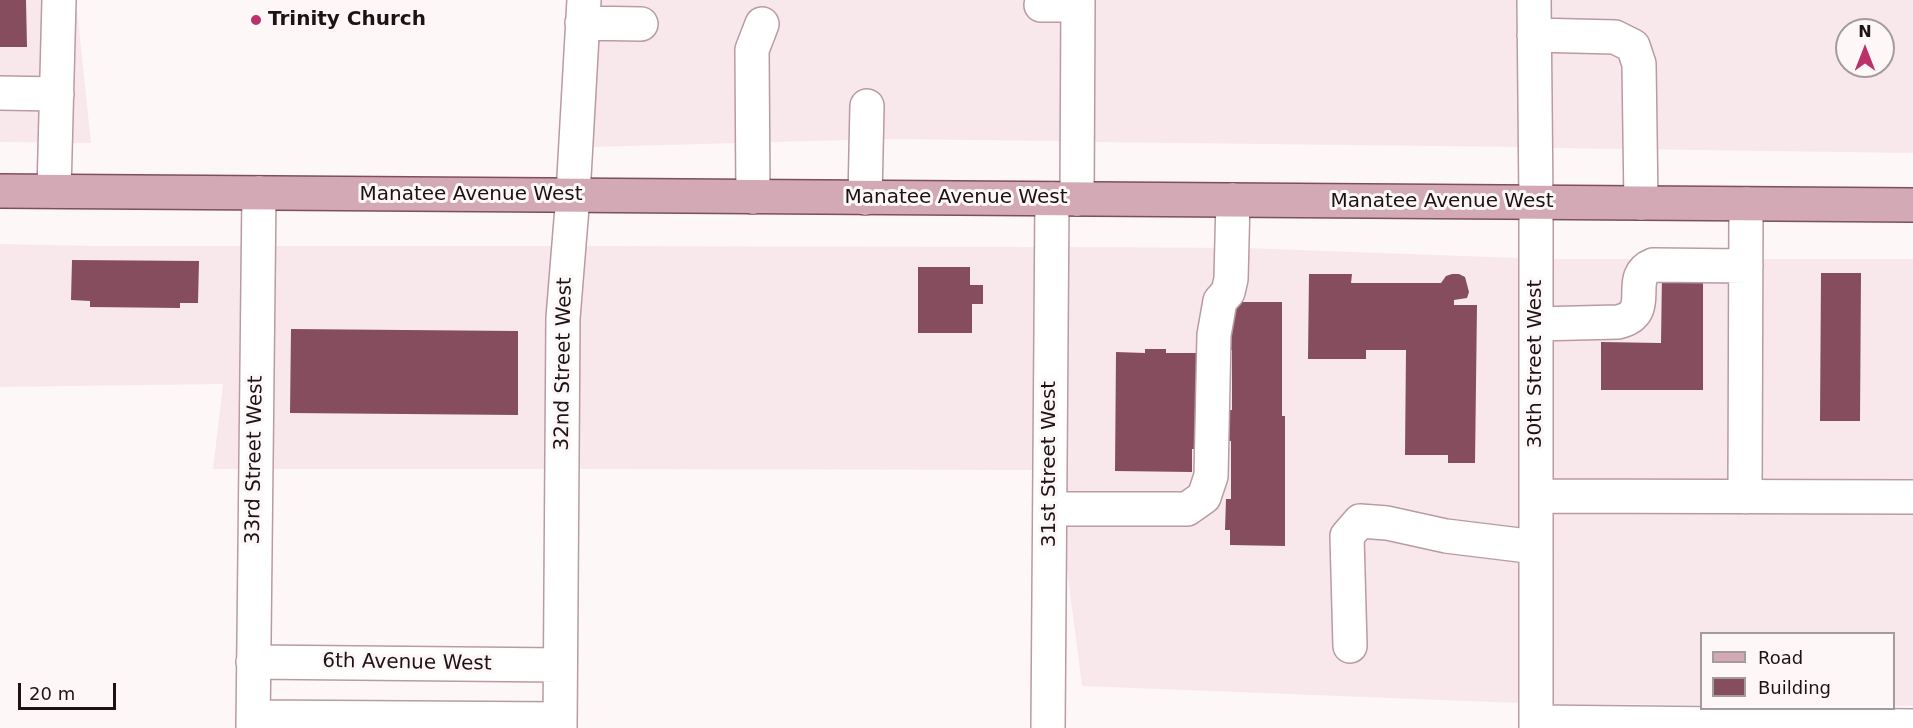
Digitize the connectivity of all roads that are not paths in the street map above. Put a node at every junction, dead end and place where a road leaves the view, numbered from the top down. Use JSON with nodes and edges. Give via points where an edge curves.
{"nodes":[{"id":1,"x":59,"y":0,"type":"edge"},
{"id":2,"x":1534,"y":0,"type":"edge"},
{"id":3,"x":1078,"y":2,"type":"edge"},
{"id":4,"x":1041,"y":5,"type":"dead end"},
{"id":5,"x":583,"y":11,"type":"edge"},
{"id":6,"x":641,"y":24,"type":"dead end"},
{"id":7,"x":762,"y":24,"type":"dead end"},
{"id":8,"x":1534,"y":35,"type":"junction"},
{"id":9,"x":0,"y":93,"type":"edge"},
{"id":10,"x":57,"y":94,"type":"junction"},
{"id":11,"x":867,"y":106,"type":"dead end"},
{"id":12,"x":0,"y":190,"type":"edge"},
{"id":13,"x":54,"y":191,"type":"junction"},
{"id":14,"x":259,"y":193,"type":"junction"},
{"id":15,"x":573,"y":195,"type":"junction"},
{"id":16,"x":753,"y":197,"type":"junction"},
{"id":17,"x":865,"y":198,"type":"junction"},
{"id":18,"x":1064,"y":199,"type":"junction"},
{"id":19,"x":1233,"y":200,"type":"junction"},
{"id":20,"x":1536,"y":202,"type":"junction"},
{"id":21,"x":1641,"y":203,"type":"junction"},
{"id":22,"x":1746,"y":204,"type":"junction"},
{"id":23,"x":1913,"y":204,"type":"edge"},
{"id":24,"x":1746,"y":266,"type":"junction"},
{"id":25,"x":1536,"y":324,"type":"junction"},
{"id":26,"x":1536,"y":496,"type":"junction"},
{"id":27,"x":1745,"y":497,"type":"junction"},
{"id":28,"x":1913,"y":497,"type":"edge"},
{"id":29,"x":1050,"y":509,"type":"junction"},
{"id":30,"x":1536,"y":547,"type":"junction"},
{"id":31,"x":1350,"y":646,"type":"dead end"},
{"id":32,"x":253,"y":662,"type":"junction"},
{"id":33,"x":560,"y":665,"type":"junction"},
{"id":34,"x":253,"y":722,"type":"edge"},
{"id":35,"x":560,"y":723,"type":"edge"},
{"id":36,"x":1536,"y":725,"type":"edge"},
{"id":37,"x":1913,"y":726,"type":"edge"},
{"id":38,"x":1048,"y":728,"type":"edge"}],
"edges":[{"from":1,"to":10,"type":"street"},
{"from":2,"to":8,"type":"street","name":"30th Street West"},
{"from":3,"to":4,"type":"street"},
{"from":3,"to":18,"type":"street","name":"31st Street West"},
{"from":5,"to":6,"type":"street"},
{"from":5,"to":15,"type":"street","name":"32nd Street West"},
{"from":7,"to":16,"type":"street","via":[[752,50]]},
{"from":8,"to":20,"type":"street","name":"30th Street West"},
{"from":8,"to":21,"type":"street","via":[[1615,37],[1633,46],[1640,64]]},
{"from":9,"to":10,"type":"street"},
{"from":10,"to":13,"type":"street"},
{"from":11,"to":17,"type":"street"},
{"from":12,"to":13,"type":"main road","name":"Manatee Avenue West"},
{"from":13,"to":14,"type":"main road","name":"Manatee Avenue West"},
{"from":14,"to":15,"type":"main road","name":"Manatee Avenue West"},
{"from":14,"to":32,"type":"street","name":"33rd Street West"},
{"from":15,"to":16,"type":"main road","name":"Manatee Avenue West"},
{"from":15,"to":33,"type":"street","name":"32nd Street West","via":[[563,318]]},
{"from":16,"to":17,"type":"main road","name":"Manatee Avenue West"},
{"from":17,"to":18,"type":"main road","name":"Manatee Avenue West"},
{"from":18,"to":19,"type":"main road","name":"Manatee Avenue West"},
{"from":18,"to":29,"type":"street","name":"31st Street West"},
{"from":19,"to":20,"type":"main road","name":"Manatee Avenue West"},
{"from":19,"to":29,"type":"street","via":[[1231,279],[1228,292],[1220,301],[1214,335],[1211,476],[1204,497],[1187,509]]},
{"from":20,"to":21,"type":"main road","name":"Manatee Avenue West"},
{"from":20,"to":25,"type":"street","name":"30th Street West"},
{"from":21,"to":22,"type":"main road","name":"Manatee Avenue West"},
{"from":22,"to":23,"type":"main road","name":"Manatee Avenue West"},
{"from":22,"to":24,"type":"street"},
{"from":24,"to":25,"type":"street","via":[[1653,265],[1641,274],[1640,302],[1628,320]]},
{"from":24,"to":27,"type":"street"},
{"from":25,"to":26,"type":"street","name":"30th Street West"},
{"from":26,"to":27,"type":"street"},
{"from":26,"to":30,"type":"street","name":"30th Street West"},
{"from":27,"to":28,"type":"street"},
{"from":29,"to":38,"type":"street","name":"31st Street West"},
{"from":30,"to":31,"type":"street","via":[[1360,521],[1347,536]]},
{"from":30,"to":36,"type":"street","name":"30th Street West"},
{"from":32,"to":33,"type":"street","name":"6th Avenue West"},
{"from":32,"to":34,"type":"street","name":"33rd Street West"},
{"from":33,"to":35,"type":"street","name":"32nd Street West"},
{"from":34,"to":35,"type":"street"},
{"from":36,"to":37,"type":"street"}]}
